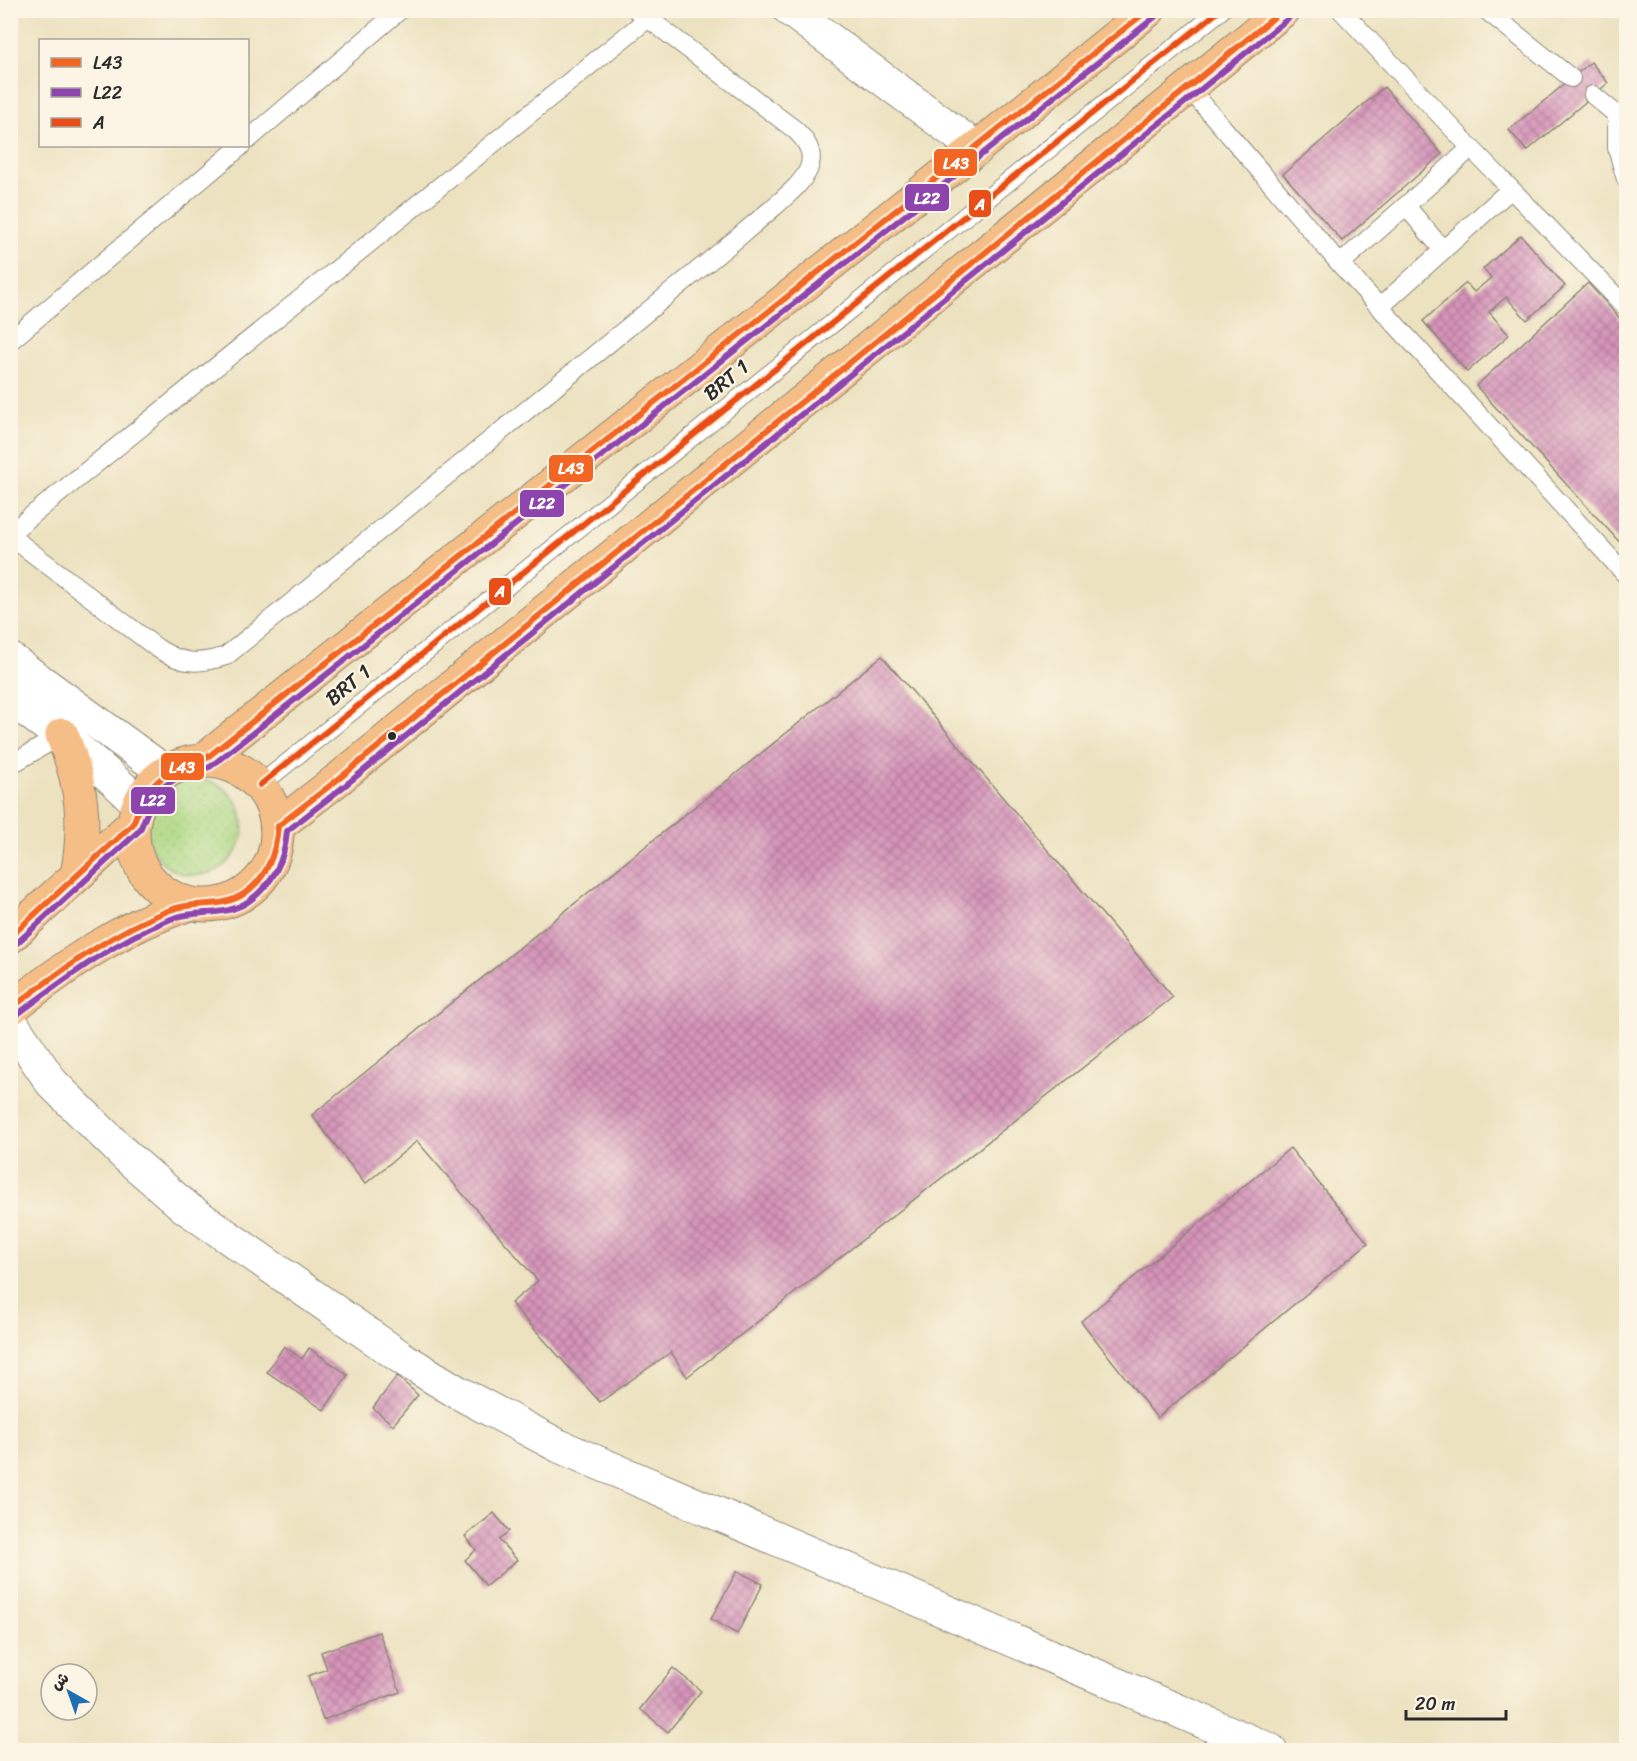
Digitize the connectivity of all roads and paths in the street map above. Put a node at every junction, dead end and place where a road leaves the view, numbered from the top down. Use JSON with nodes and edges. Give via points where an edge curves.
{"nodes":[{"id":1,"x":400,"y":10,"type":"edge"},
{"id":2,"x":790,"y":10,"type":"edge"},
{"id":3,"x":1149,"y":10,"type":"edge"},
{"id":4,"x":1221,"y":10,"type":"edge"},
{"id":5,"x":1284,"y":10,"type":"edge"},
{"id":6,"x":1341,"y":10,"type":"edge"},
{"id":7,"x":1486,"y":10,"type":"edge"},
{"id":8,"x":647,"y":13,"type":"edge"},
{"id":9,"x":1571,"y":78,"type":"dead end"},
{"id":10,"x":1188,"y":87,"type":"junction"},
{"id":11,"x":1593,"y":95,"type":"dead end"},
{"id":12,"x":1622,"y":117,"type":"edge"},
{"id":13,"x":249,"y":139,"type":"edge"},
{"id":14,"x":240,"y":147,"type":"edge"},
{"id":15,"x":1471,"y":148,"type":"junction"},
{"id":16,"x":977,"y":149,"type":"junction"},
{"id":17,"x":1626,"y":179,"type":"edge"},
{"id":18,"x":1511,"y":189,"type":"junction"},
{"id":19,"x":1406,"y":206,"type":"junction"},
{"id":20,"x":1443,"y":250,"type":"junction"},
{"id":21,"x":1340,"y":264,"type":"junction"},
{"id":22,"x":1380,"y":307,"type":"junction"},
{"id":23,"x":1626,"y":307,"type":"edge"},
{"id":24,"x":10,"y":340,"type":"edge"},
{"id":25,"x":10,"y":534,"type":"edge"},
{"id":26,"x":1626,"y":575,"type":"edge"},
{"id":27,"x":10,"y":659,"type":"edge"},
{"id":28,"x":10,"y":699,"type":"edge"},
{"id":29,"x":62,"y":735,"type":"junction"},
{"id":30,"x":204,"y":760,"type":"junction"},
{"id":31,"x":10,"y":765,"type":"edge"},
{"id":32,"x":165,"y":772,"type":"junction"},
{"id":33,"x":260,"y":785,"type":"junction"},
{"id":34,"x":136,"y":814,"type":"junction"},
{"id":35,"x":278,"y":826,"type":"junction"},
{"id":36,"x":77,"y":875,"type":"junction"},
{"id":37,"x":189,"y":904,"type":"junction"},
{"id":38,"x":10,"y":937,"type":"edge"},
{"id":39,"x":10,"y":1009,"type":"edge"},
{"id":40,"x":10,"y":1021,"type":"edge"},
{"id":41,"x":1270,"y":1750,"type":"edge"}],
"edges":[{"from":1,"to":13,"type":"lane"},
{"from":2,"to":16,"type":"street"},
{"from":3,"to":16,"type":"main road"},
{"from":4,"to":33,"type":"lane","name":"BRT 1"},
{"from":5,"to":10,"type":"main road"},
{"from":6,"to":15,"type":"lane"},
{"from":7,"to":9,"type":"lane"},
{"from":8,"to":25,"type":"lane"},
{"from":8,"to":25,"type":"lane","via":[[804,138],[810,150],[807,176],[735,240],[240,645],[208,662],[172,658]]},
{"from":10,"to":21,"type":"lane"},
{"from":10,"to":35,"type":"main road"},
{"from":11,"to":12,"type":"lane"},
{"from":12,"to":17,"type":"lane","via":[[1617,148]]},
{"from":14,"to":24,"type":"lane"},
{"from":15,"to":18,"type":"lane"},
{"from":15,"to":19,"type":"lane"},
{"from":16,"to":30,"type":"main road"},
{"from":18,"to":20,"type":"lane"},
{"from":18,"to":23,"type":"lane"},
{"from":19,"to":20,"type":"lane"},
{"from":19,"to":21,"type":"lane"},
{"from":20,"to":22,"type":"lane"},
{"from":21,"to":22,"type":"lane"},
{"from":22,"to":26,"type":"lane"},
{"from":27,"to":32,"type":"street"},
{"from":28,"to":29,"type":"street"},
{"from":29,"to":31,"type":"lane"},
{"from":29,"to":34,"type":"street","via":[[96,761]]},
{"from":29,"to":36,"type":"main road","via":[[77,776],[81,801],[82,850]]},
{"from":30,"to":32,"type":"main road"},
{"from":30,"to":33,"type":"main road","via":[[244,771]]},
{"from":32,"to":34,"type":"main road","via":[[150,786]]},
{"from":33,"to":35,"type":"main road","via":[[275,811]]},
{"from":34,"to":36,"type":"main road"},
{"from":34,"to":37,"type":"main road","via":[[134,845],[140,865],[152,883]]},
{"from":35,"to":37,"type":"main road","via":[[277,846],[260,881],[228,902]]},
{"from":36,"to":38,"type":"main road"},
{"from":37,"to":39,"type":"main road","via":[[156,915],[95,947]]},
{"from":40,"to":41,"type":"street","via":[[52,1083],[124,1155],[184,1207],[459,1393],[559,1446]]}]}
